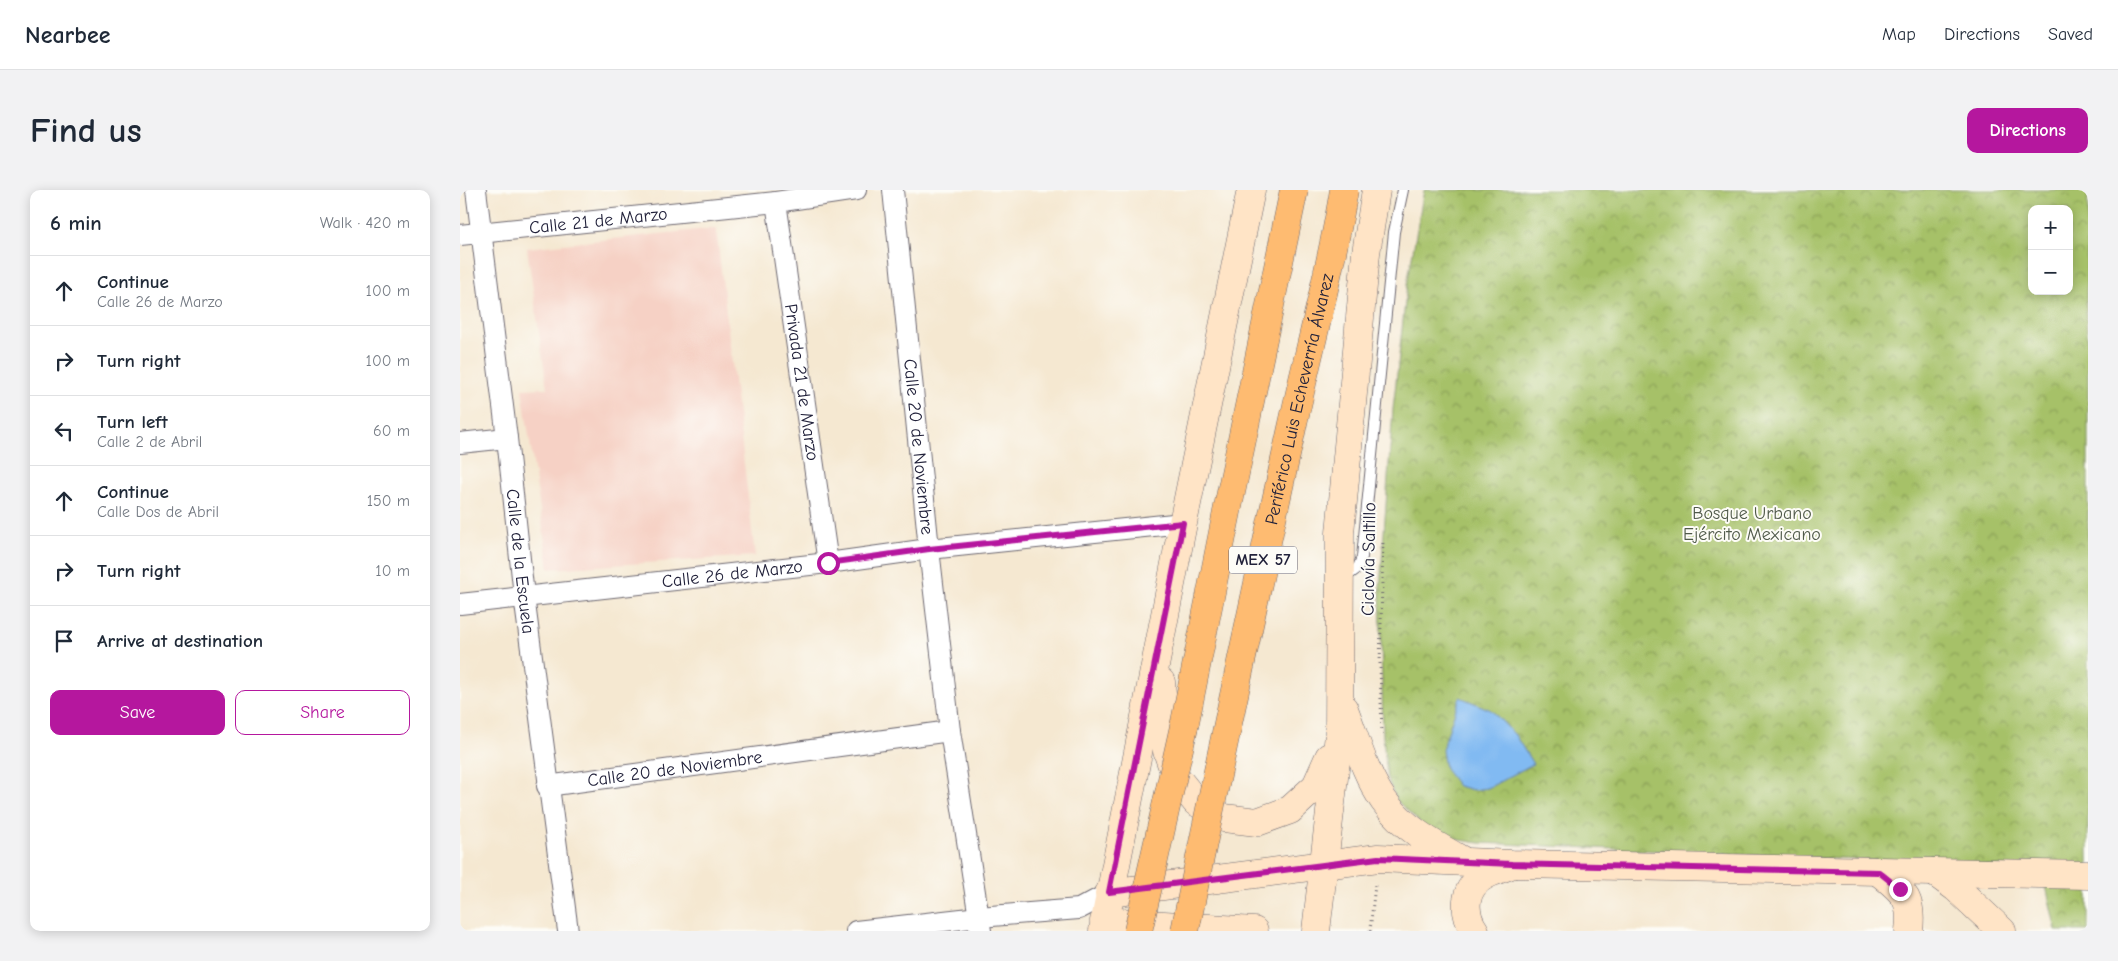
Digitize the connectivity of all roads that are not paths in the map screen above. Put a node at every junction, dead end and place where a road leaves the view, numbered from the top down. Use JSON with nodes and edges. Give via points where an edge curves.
{"nodes":[{"id":1,"x":476,"y":190,"type":"edge"},
{"id":2,"x":856,"y":190,"type":"edge"},
{"id":3,"x":893,"y":190,"type":"edge"},
{"id":4,"x":1252,"y":190,"type":"edge"},
{"id":5,"x":1294,"y":190,"type":"edge"},
{"id":6,"x":1344,"y":190,"type":"edge"},
{"id":7,"x":1376,"y":190,"type":"edge"},
{"id":8,"x":1403,"y":190,"type":"edge"},
{"id":9,"x":776,"y":202,"type":"junction"},
{"id":10,"x":481,"y":232,"type":"junction"},
{"id":11,"x":460,"y":235,"type":"edge"},
{"id":12,"x":507,"y":438,"type":"junction"},
{"id":13,"x":460,"y":443,"type":"edge"},
{"id":14,"x":1183,"y":523,"type":"junction"},
{"id":15,"x":929,"y":549,"type":"junction"},
{"id":16,"x":828,"y":563,"type":"junction"},
{"id":17,"x":1340,"y":581,"type":"junction"},
{"id":18,"x":524,"y":596,"type":"junction"},
{"id":19,"x":460,"y":604,"type":"edge"},
{"id":20,"x":1158,"y":651,"type":"junction"},
{"id":21,"x":1340,"y":696,"type":"junction"},
{"id":22,"x":950,"y":731,"type":"junction"},
{"id":23,"x":1339,"y":735,"type":"junction"},
{"id":24,"x":547,"y":786,"type":"junction"},
{"id":25,"x":1464,"y":861,"type":"junction"},
{"id":26,"x":1512,"y":864,"type":"junction"},
{"id":27,"x":1322,"y":865,"type":"junction"},
{"id":28,"x":1879,"y":872,"type":"junction"},
{"id":29,"x":1934,"y":872,"type":"junction"},
{"id":30,"x":2088,"y":875,"type":"edge"},
{"id":31,"x":1109,"y":892,"type":"junction"},
{"id":32,"x":1079,"y":909,"type":"junction"},
{"id":33,"x":980,"y":924,"type":"edge"},
{"id":34,"x":1104,"y":926,"type":"edge"},
{"id":35,"x":568,"y":931,"type":"edge"},
{"id":36,"x":856,"y":931,"type":"edge"},
{"id":37,"x":1138,"y":931,"type":"edge"},
{"id":38,"x":1185,"y":931,"type":"edge"},
{"id":39,"x":1254,"y":931,"type":"edge"},
{"id":40,"x":1316,"y":931,"type":"edge"},
{"id":41,"x":1475,"y":931,"type":"edge"},
{"id":42,"x":1909,"y":931,"type":"edge"},
{"id":43,"x":2002,"y":931,"type":"edge"}],
"edges":[{"from":1,"to":10,"type":"street","name":"Calle de la Escuela"},
{"from":2,"to":9,"type":"street","name":"Calle 21 de Marzo"},
{"from":3,"to":15,"type":"street","name":"Calle 20 de Noviembre"},
{"from":4,"to":14,"type":"street"},
{"from":5,"to":37,"type":"highway","number":"MEX 57","bridge":true,"via":[[1185,722]]},
{"from":6,"to":38,"type":"highway","name":"Periférico Luis Echeverría Álvarez","number":"MEX 57","bridge":true},
{"from":7,"to":17,"type":"street","name":"Periférico Luis Echeverría Álvarez","via":[[1366,253],[1356,359],[1340,533]]},
{"from":8,"to":17,"type":"lane","via":[[1394,232],[1362,557],[1358,568]]},
{"from":9,"to":10,"type":"street","name":"Calle 21 de Marzo"},
{"from":9,"to":16,"type":"street","name":"Privada 21 de Marzo"},
{"from":10,"to":11,"type":"street","name":"Calle 21 de Marzo"},
{"from":10,"to":12,"type":"street","name":"Calle de la Escuela"},
{"from":12,"to":13,"type":"street"},
{"from":12,"to":18,"type":"street","name":"Calle de la Escuela"},
{"from":14,"to":15,"type":"street","name":"Calle 26 de Marzo"},
{"from":14,"to":20,"type":"street"},
{"from":15,"to":16,"type":"street","name":"Calle 26 de Marzo"},
{"from":15,"to":22,"type":"street","name":"Calle 20 de Noviembre"},
{"from":16,"to":18,"type":"street","name":"Calle 26 de Marzo"},
{"from":17,"to":21,"type":"street","name":"Periférico Luis Echeverría Álvarez"},
{"from":18,"to":19,"type":"street","name":"Calle 26 de Marzo"},
{"from":18,"to":24,"type":"street","name":"Calle de la Escuela"},
{"from":20,"to":23,"type":"street","via":[[1167,750],[1176,777],[1196,802],[1224,818],[1256,822],[1290,810],[1316,786]]},
{"from":20,"to":31,"type":"street"},
{"from":21,"to":23,"type":"street","name":"Periférico Luis Echeverría Álvarez"},
{"from":21,"to":25,"type":"street","via":[[1364,762],[1385,802],[1408,826]]},
{"from":22,"to":24,"type":"street","name":"Calle 20 de Noviembre"},
{"from":22,"to":33,"type":"street","name":"Calle 20 de Noviembre"},
{"from":23,"to":27,"type":"street","name":"Periférico Luis Echeverría Álvarez"},
{"from":24,"to":35,"type":"street","name":"Calle de la Escuela"},
{"from":25,"to":26,"type":"street"},
{"from":25,"to":27,"type":"street","via":[[1378,858]]},
{"from":26,"to":28,"type":"street"},
{"from":26,"to":41,"type":"street","via":[[1485,875],[1466,897],[1466,912]]},
{"from":27,"to":31,"type":"street"},
{"from":27,"to":40,"type":"street","name":"Periférico Luis Echeverría Álvarez"},
{"from":28,"to":29,"type":"street"},
{"from":28,"to":42,"type":"street","via":[[1900,889],[1907,900]]},
{"from":29,"to":30,"type":"street"},
{"from":29,"to":43,"type":"street"},
{"from":31,"to":32,"type":"street"},
{"from":31,"to":34,"type":"street"},
{"from":32,"to":33,"type":"street"},
{"from":32,"to":34,"type":"street"},
{"from":33,"to":36,"type":"street"},
{"from":34,"to":39,"type":"street"}]}
